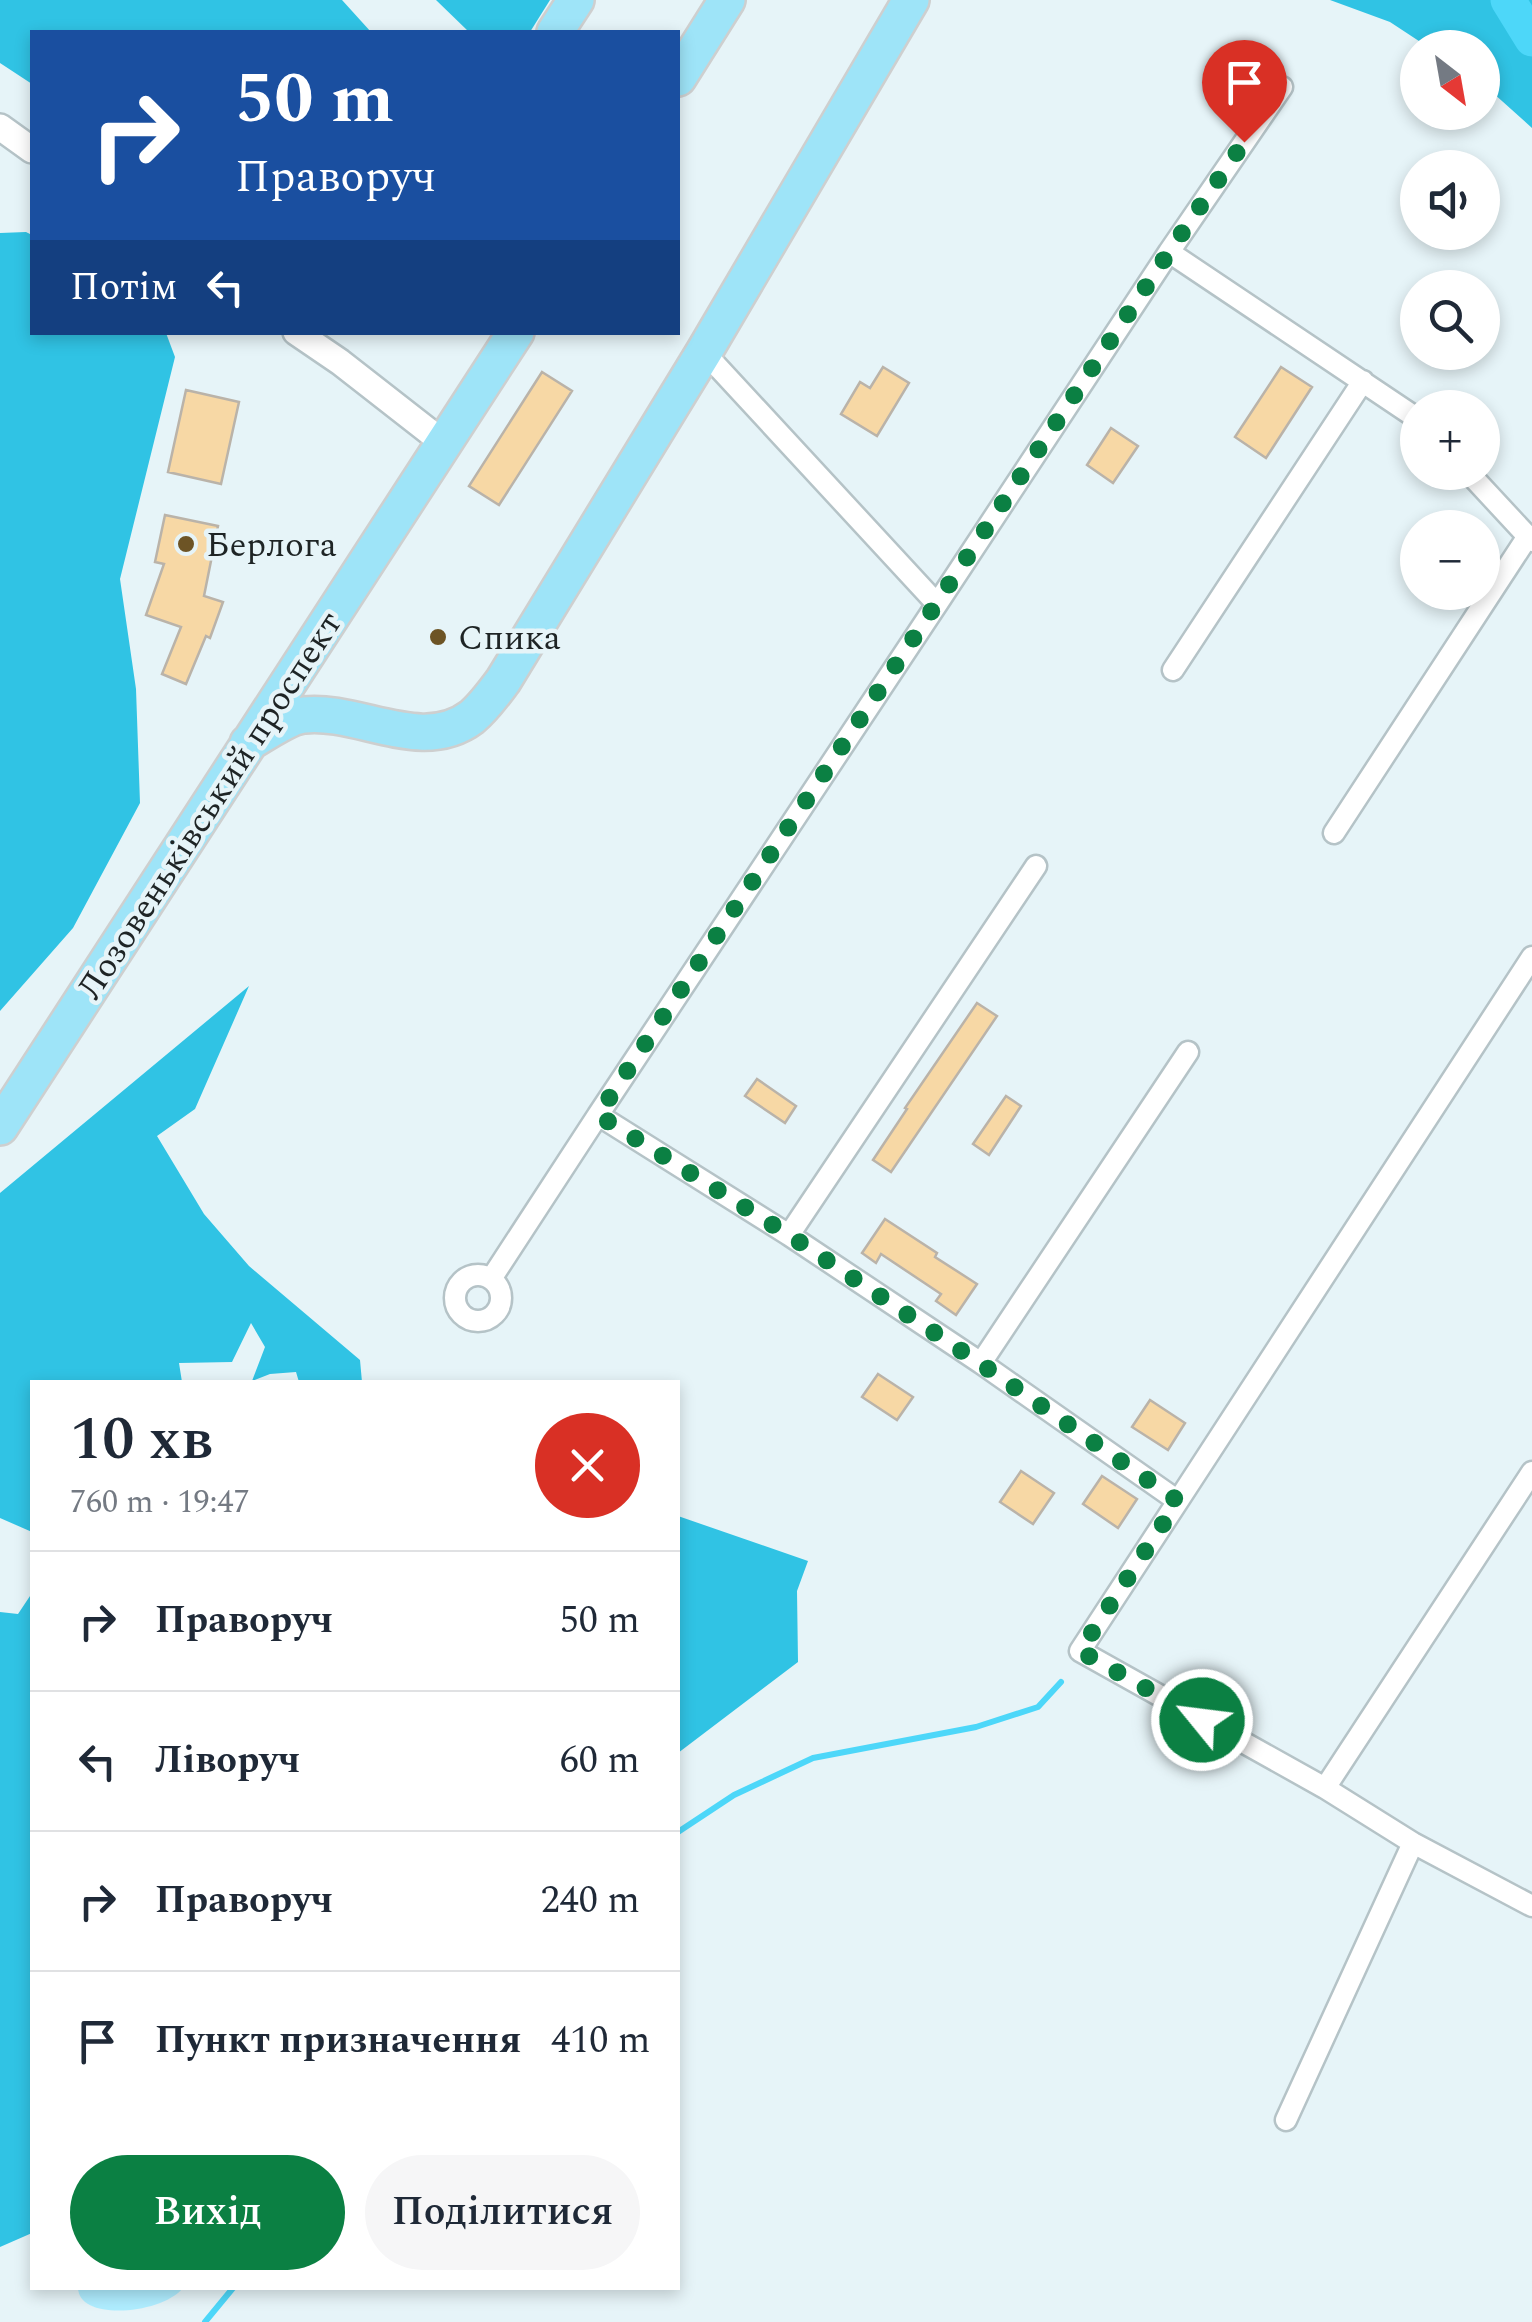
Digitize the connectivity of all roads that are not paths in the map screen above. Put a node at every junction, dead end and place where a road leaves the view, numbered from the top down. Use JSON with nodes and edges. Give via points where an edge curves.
{"nodes":[{"id":1,"x":576,"y":0,"type":"edge"},
{"id":2,"x":727,"y":0,"type":"edge"},
{"id":3,"x":911,"y":0,"type":"edge"},
{"id":4,"x":556,"y":30,"type":"edge"},
{"id":5,"x":680,"y":75,"type":"edge"},
{"id":6,"x":1282,"y":87,"type":"dead end"},
{"id":7,"x":0,"y":127,"type":"edge"},
{"id":8,"x":30,"y":149,"type":"edge"},
{"id":9,"x":1169,"y":252,"type":"junction"},
{"id":10,"x":300,"y":335,"type":"edge"},
{"id":11,"x":514,"y":335,"type":"edge"},
{"id":12,"x":704,"y":352,"type":"junction"},
{"id":13,"x":1362,"y":381,"type":"junction"},
{"id":14,"x":1400,"y":407,"type":"edge"},
{"id":15,"x":445,"y":444,"type":"junction"},
{"id":16,"x":1485,"y":490,"type":"edge"},
{"id":17,"x":1530,"y":538,"type":"edge"},
{"id":18,"x":937,"y":604,"type":"junction"},
{"id":19,"x":1173,"y":670,"type":"dead end"},
{"id":20,"x":248,"y":743,"type":"junction"},
{"id":21,"x":1334,"y":833,"type":"dead end"},
{"id":22,"x":1036,"y":866,"type":"dead end"},
{"id":23,"x":1532,"y":956,"type":"edge"},
{"id":24,"x":1188,"y":1052,"type":"dead end"},
{"id":25,"x":598,"y":1115,"type":"junction"},
{"id":26,"x":0,"y":1128,"type":"edge"},
{"id":27,"x":789,"y":1235,"type":"junction"},
{"id":28,"x":492,"y":1279,"type":"dead end"},
{"id":29,"x":981,"y":1364,"type":"junction"},
{"id":30,"x":1532,"y":1472,"type":"edge"},
{"id":31,"x":1178,"y":1501,"type":"junction"},
{"id":32,"x":1325,"y":1788,"type":"junction"},
{"id":33,"x":1412,"y":1843,"type":"junction"},
{"id":34,"x":1532,"y":1906,"type":"edge"},
{"id":35,"x":1286,"y":2120,"type":"dead end"}],
"edges":[{"from":1,"to":4,"type":"highway"},
{"from":2,"to":5,"type":"highway"},
{"from":3,"to":12,"type":"highway"},
{"from":6,"to":9,"type":"street"},
{"from":7,"to":8,"type":"street"},
{"from":9,"to":13,"type":"street"},
{"from":9,"to":18,"type":"street"},
{"from":10,"to":15,"type":"street"},
{"from":11,"to":15,"type":"highway","name":"Лозовеньківський проспект"},
{"from":12,"to":18,"type":"street"},
{"from":12,"to":20,"type":"highway","via":[[504,681],[472,716],[455,727],[415,732],[300,714]]},
{"from":13,"to":14,"type":"street"},
{"from":13,"to":19,"type":"street"},
{"from":15,"to":20,"type":"highway","name":"Лозовеньківський проспект"},
{"from":16,"to":17,"type":"street"},
{"from":17,"to":21,"type":"street"},
{"from":18,"to":25,"type":"street"},
{"from":20,"to":26,"type":"highway","name":"Лозовеньківський проспект"},
{"from":22,"to":27,"type":"street"},
{"from":23,"to":31,"type":"street"},
{"from":24,"to":29,"type":"street"},
{"from":25,"to":27,"type":"street"},
{"from":25,"to":28,"type":"street"},
{"from":27,"to":29,"type":"street"},
{"from":29,"to":31,"type":"street"},
{"from":30,"to":32,"type":"street"},
{"from":31,"to":32,"type":"street","via":[[1080,1651]]},
{"from":32,"to":33,"type":"street"},
{"from":33,"to":34,"type":"street"},
{"from":33,"to":35,"type":"street"}]}
